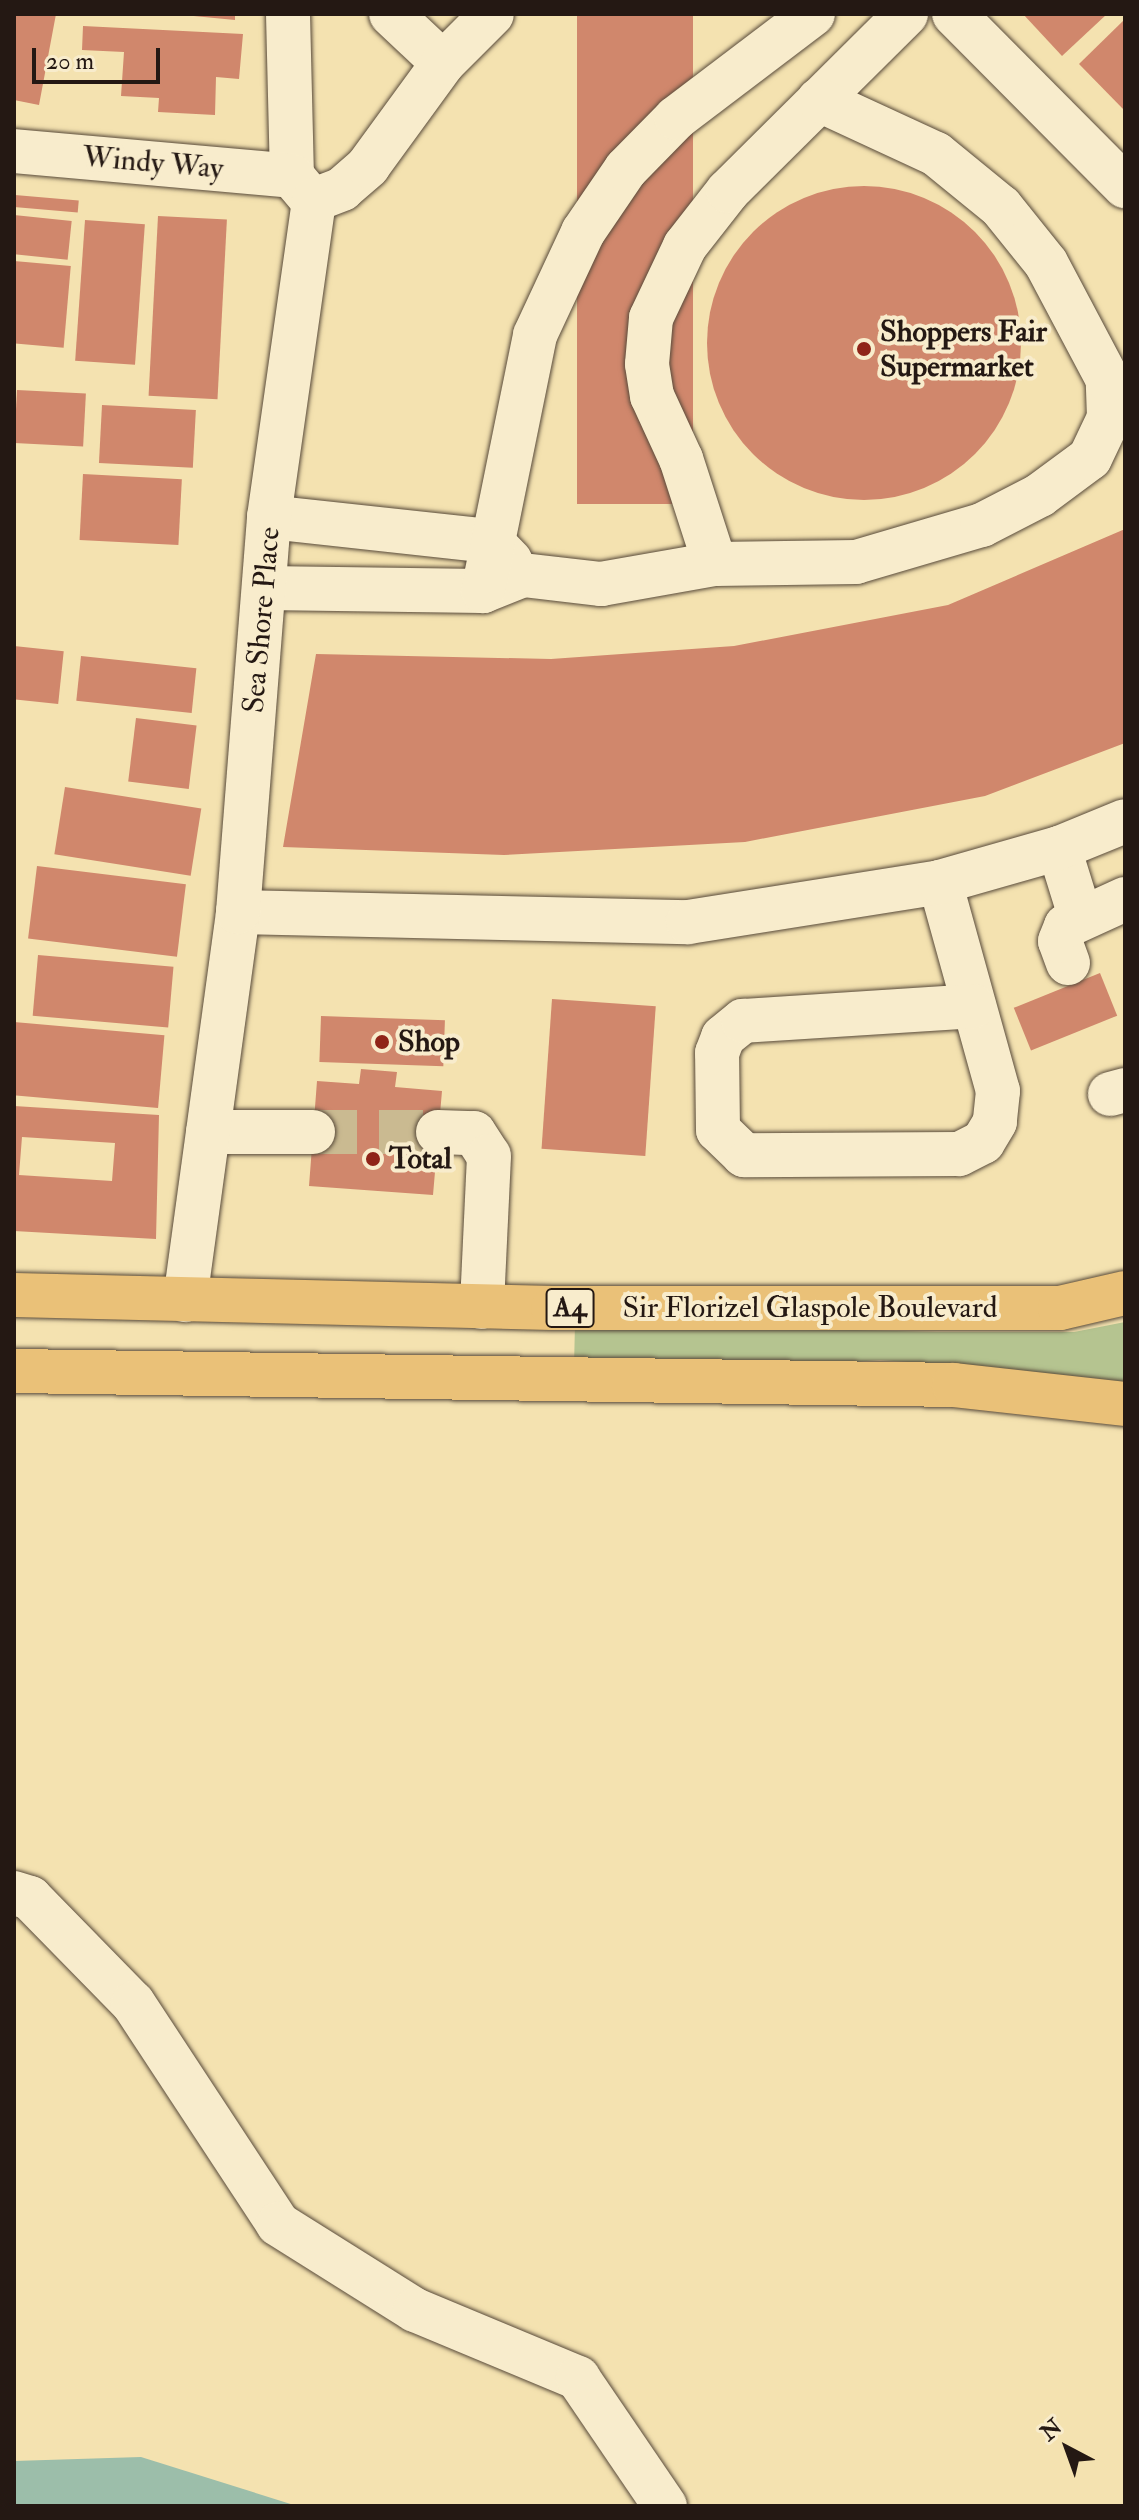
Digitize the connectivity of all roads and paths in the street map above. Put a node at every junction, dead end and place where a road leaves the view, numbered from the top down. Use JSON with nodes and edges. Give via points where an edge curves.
{"nodes":[{"id":1,"x":288,"y":14,"type":"edge"},
{"id":2,"x":391,"y":14,"type":"edge"},
{"id":3,"x":492,"y":14,"type":"edge"},
{"id":4,"x":813,"y":14,"type":"edge"},
{"id":5,"x":906,"y":14,"type":"edge"},
{"id":6,"x":954,"y":14,"type":"edge"},
{"id":7,"x":443,"y":63,"type":"junction"},
{"id":8,"x":819,"y":100,"type":"junction"},
{"id":9,"x":14,"y":151,"type":"edge"},
{"id":10,"x":1125,"y":186,"type":"edge"},
{"id":11,"x":303,"y":188,"type":"junction"},
{"id":12,"x":1117,"y":420,"type":"edge"},
{"id":13,"x":269,"y":517,"type":"junction"},
{"id":14,"x":491,"y":541,"type":"junction"},
{"id":15,"x":715,"y":564,"type":"junction"},
{"id":16,"x":523,"y":575,"type":"junction"},
{"id":17,"x":264,"y":588,"type":"junction"},
{"id":18,"x":483,"y":591,"type":"junction"},
{"id":19,"x":1125,"y":821,"type":"edge"},
{"id":20,"x":1059,"y":848,"type":"junction"},
{"id":21,"x":940,"y":882,"type":"junction"},
{"id":22,"x":1125,"y":899,"type":"edge"},
{"id":23,"x":238,"y":912,"type":"junction"},
{"id":24,"x":1080,"y":916,"type":"junction"},
{"id":25,"x":1068,"y":963,"type":"dead end"},
{"id":26,"x":974,"y":1006,"type":"junction"},
{"id":27,"x":208,"y":1132,"type":"junction"},
{"id":28,"x":313,"y":1132,"type":"tunnel mouth"},
{"id":29,"x":438,"y":1132,"type":"tunnel mouth"},
{"id":30,"x":1125,"y":1293,"type":"edge"},
{"id":31,"x":14,"y":1295,"type":"edge"},
{"id":32,"x":185,"y":1300,"type":"junction"},
{"id":33,"x":482,"y":1307,"type":"junction"},
{"id":34,"x":14,"y":1371,"type":"edge"},
{"id":35,"x":1125,"y":1404,"type":"edge"},
{"id":36,"x":14,"y":1893,"type":"edge"},
{"id":37,"x":665,"y":2506,"type":"edge"}],
"edges":[{"from":1,"to":11,"type":"street","name":"Sea Shore Place"},
{"from":2,"to":7,"type":"street"},
{"from":3,"to":7,"type":"street"},
{"from":4,"to":14,"type":"street","via":[[676,118],[626,169],[583,232],[535,335]]},
{"from":5,"to":8,"type":"street"},
{"from":6,"to":10,"type":"street"},
{"from":7,"to":11,"type":"street","via":[[368,166],[342,189]]},
{"from":8,"to":12,"type":"street","via":[[936,154],[1001,207],[1046,263],[1082,324],[1108,380]]},
{"from":8,"to":15,"type":"street","via":[[728,191],[685,246],[651,318],[647,364],[652,396],[681,459]]},
{"from":9,"to":11,"type":"street","name":"Windy Way"},
{"from":11,"to":13,"type":"street","name":"Sea Shore Place"},
{"from":12,"to":15,"type":"street","via":[[1090,458],[1040,495],[982,525],[856,562]]},
{"from":13,"to":14,"type":"street"},
{"from":13,"to":17,"type":"street","name":"Sea Shore Place"},
{"from":14,"to":16,"type":"street"},
{"from":14,"to":18,"type":"street"},
{"from":15,"to":16,"type":"street","via":[[601,584]]},
{"from":16,"to":18,"type":"street"},
{"from":17,"to":18,"type":"street"},
{"from":17,"to":23,"type":"street","name":"Sea Shore Place"},
{"from":19,"to":20,"type":"street"},
{"from":20,"to":21,"type":"street"},
{"from":20,"to":24,"type":"street"},
{"from":21,"to":23,"type":"street","via":[[688,922]]},
{"from":21,"to":26,"type":"street"},
{"from":22,"to":24,"type":"street"},
{"from":23,"to":27,"type":"street","name":"Sea Shore Place"},
{"from":24,"to":25,"type":"street","via":[[1066,926],[1060,941]]},
{"from":26,"to":26,"type":"street","via":[[998,1091],[995,1122],[983,1142],[959,1154],[744,1155],[718,1130],[717,1053],[723,1037],[743,1021]]},
{"from":27,"to":28,"type":"street"},
{"from":27,"to":32,"type":"street","name":"Sea Shore Place"},
{"from":29,"to":33,"type":"street","via":[[474,1133],[489,1156]]},
{"from":30,"to":33,"type":"highway","name":"Sir Florizel Glaspole Boulevard","number":"A4","via":[[1060,1308]]},
{"from":31,"to":32,"type":"highway","name":"Sir Florizel Glaspole Boulevard","number":"A4"},
{"from":32,"to":33,"type":"highway","name":"Sir Florizel Glaspole Boulevard","number":"A4"},
{"from":34,"to":35,"type":"highway","via":[[954,1385]]},
{"from":36,"to":37,"type":"street","via":[[30,1898],[133,2003],[278,2224],[415,2310],[578,2378]]}]}
